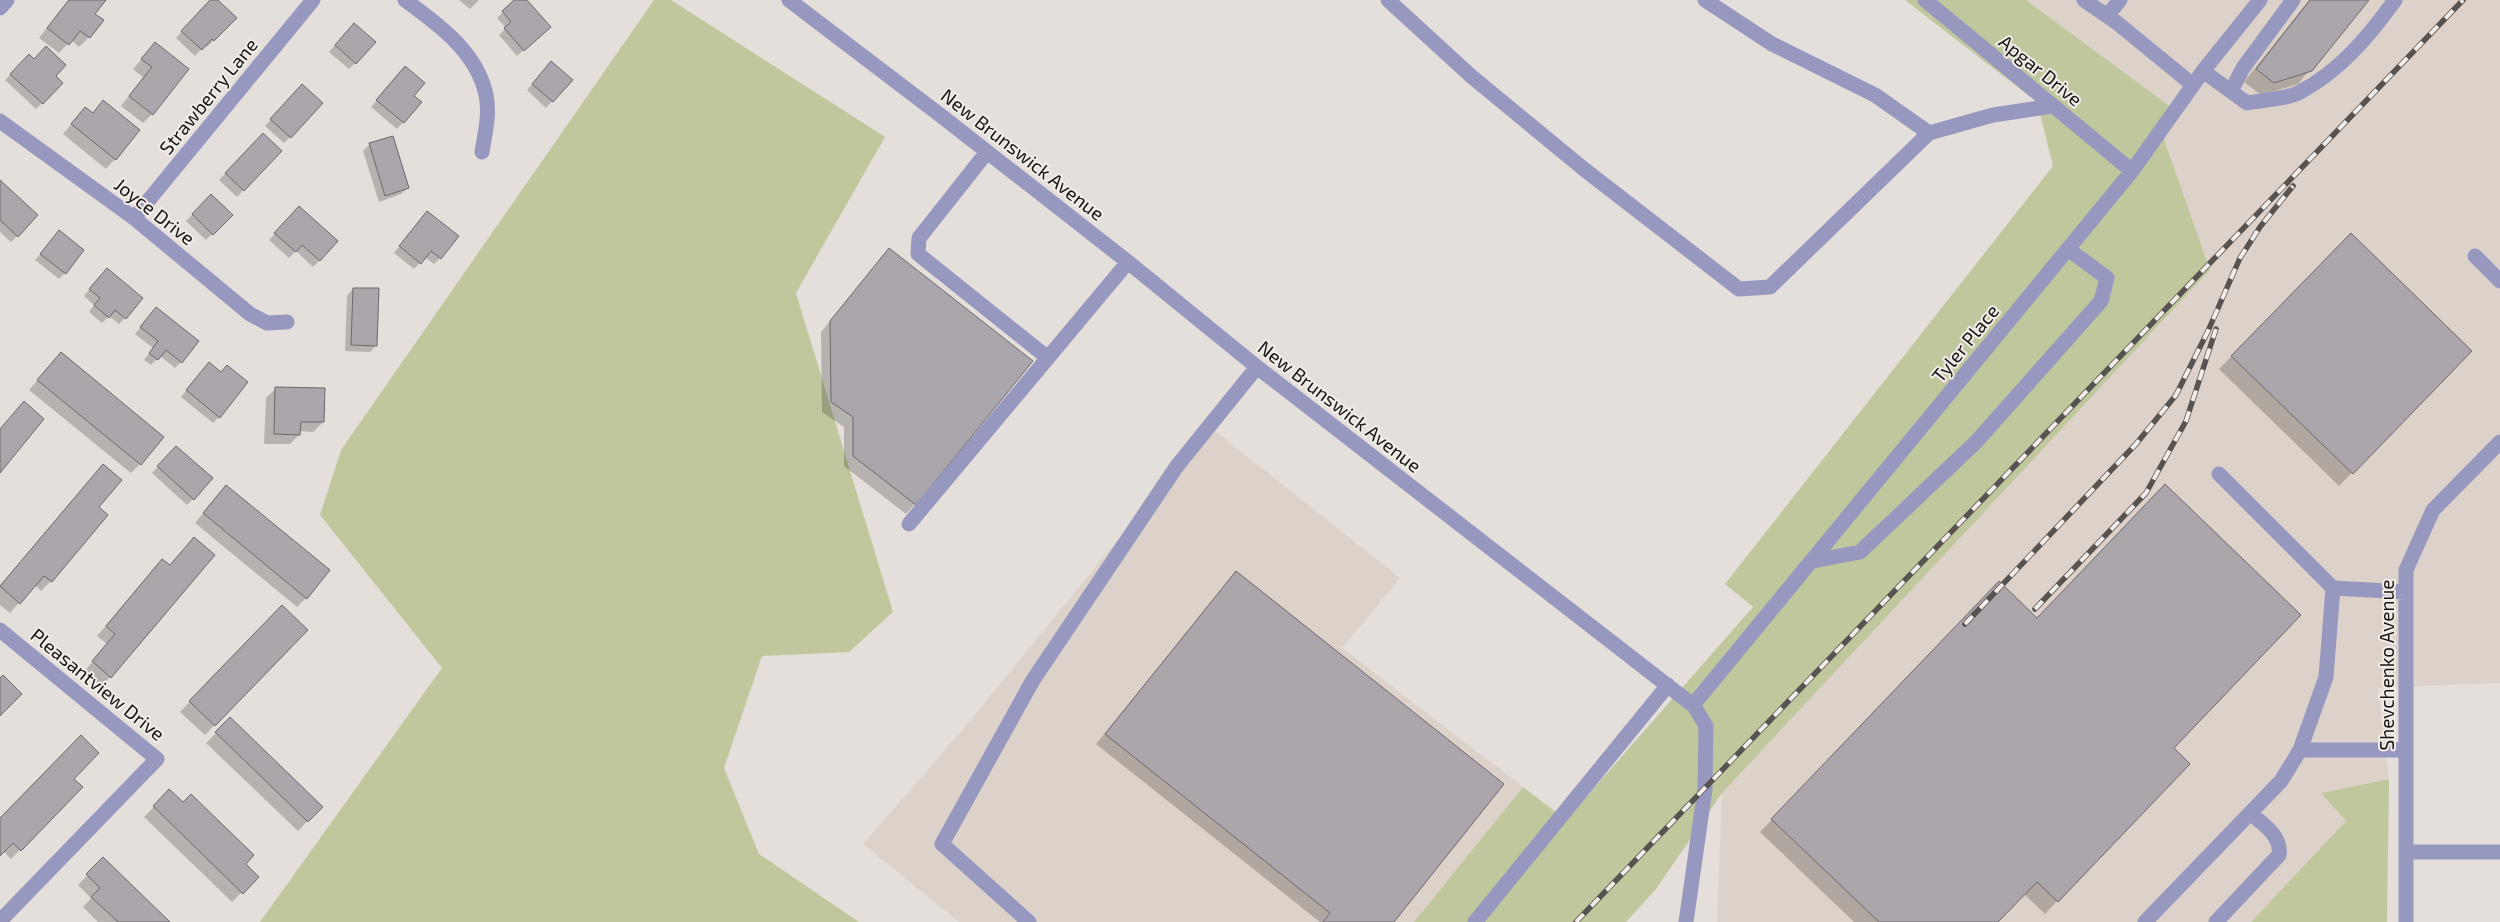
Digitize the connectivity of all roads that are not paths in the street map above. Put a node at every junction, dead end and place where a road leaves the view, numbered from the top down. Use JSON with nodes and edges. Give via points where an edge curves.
{"nodes":[{"id":1,"x":7,"y":0,"type":"edge"},
{"id":2,"x":313,"y":0,"type":"edge"},
{"id":3,"x":405,"y":0,"type":"edge"},
{"id":4,"x":789,"y":0,"type":"edge"},
{"id":5,"x":1388,"y":0,"type":"edge"},
{"id":6,"x":1705,"y":0,"type":"edge"},
{"id":7,"x":1925,"y":0,"type":"edge"},
{"id":8,"x":2084,"y":0,"type":"edge"},
{"id":9,"x":2120,"y":0,"type":"edge"},
{"id":10,"x":2260,"y":0,"type":"edge"},
{"id":11,"x":2293,"y":0,"type":"edge"},
{"id":12,"x":2395,"y":0,"type":"edge"},
{"id":13,"x":0,"y":8,"type":"edge"},
{"id":14,"x":2107,"y":16,"type":"junction"},
{"id":15,"x":2203,"y":71,"type":"junction"},
{"id":16,"x":2193,"y":85,"type":"junction"},
{"id":17,"x":2232,"y":91,"type":"junction"},
{"id":18,"x":2053,"y":106,"type":"junction"},
{"id":19,"x":0,"y":121,"type":"edge"},
{"id":20,"x":1929,"y":134,"type":"junction"},
{"id":21,"x":482,"y":152,"type":"dead end"},
{"id":22,"x":987,"y":152,"type":"junction"},
{"id":23,"x":2132,"y":171,"type":"junction"},
{"id":24,"x":134,"y":218,"type":"junction"},
{"id":25,"x":2068,"y":249,"type":"junction"},
{"id":26,"x":2475,"y":256,"type":"dead end"},
{"id":27,"x":1128,"y":262,"type":"junction"},
{"id":28,"x":2500,"y":280,"type":"edge"},
{"id":29,"x":287,"y":322,"type":"dead end"},
{"id":30,"x":1048,"y":358,"type":"junction"},
{"id":31,"x":1257,"y":367,"type":"junction"},
{"id":32,"x":2500,"y":442,"type":"edge"},
{"id":33,"x":2219,"y":474,"type":"dead end"},
{"id":34,"x":909,"y":524,"type":"dead end"},
{"id":35,"x":1813,"y":561,"type":"junction"},
{"id":36,"x":2334,"y":588,"type":"junction"},
{"id":37,"x":2406,"y":592,"type":"junction"},
{"id":38,"x":0,"y":630,"type":"edge"},
{"id":39,"x":1668,"y":685,"type":"junction"},
{"id":40,"x":1693,"y":704,"type":"junction"},
{"id":41,"x":2300,"y":750,"type":"junction"},
{"id":42,"x":2406,"y":750,"type":"junction"},
{"id":43,"x":2250,"y":813,"type":"junction"},
{"id":44,"x":2406,"y":852,"type":"junction"},
{"id":45,"x":2500,"y":852,"type":"edge"},
{"id":46,"x":0,"y":921,"type":"edge"},
{"id":47,"x":1029,"y":922,"type":"edge"},
{"id":48,"x":1475,"y":922,"type":"edge"},
{"id":49,"x":1686,"y":922,"type":"edge"},
{"id":50,"x":2146,"y":922,"type":"edge"},
{"id":51,"x":2216,"y":922,"type":"edge"},
{"id":52,"x":2406,"y":922,"type":"edge"}],
"edges":[{"from":1,"to":13,"type":"street"},
{"from":2,"to":24,"type":"street","name":"Strawberry Lane"},
{"from":3,"to":21,"type":"street","via":[[453,38],[474,65],[486,94],[488,124]]},
{"from":4,"to":22,"type":"street","name":"New Brunswick Avenue"},
{"from":5,"to":20,"type":"street","via":[[1471,76],[1585,170],[1739,289],[1770,287]]},
{"from":6,"to":20,"type":"street","via":[[1772,44],[1874,94]]},
{"from":7,"to":18,"type":"street","name":"Apgar Drive"},
{"from":8,"to":14,"type":"street"},
{"from":9,"to":14,"type":"street"},
{"from":10,"to":15,"type":"street","name":"Tyler Place"},
{"from":11,"to":17,"type":"street","via":[[2243,68]]},
{"from":12,"to":17,"type":"street","via":[[2371,33],[2347,58],[2299,93],[2248,103]]},
{"from":14,"to":16,"type":"street"},
{"from":15,"to":16,"type":"street","name":"Tyler Place"},
{"from":15,"to":17,"type":"street"},
{"from":16,"to":23,"type":"street","name":"Tyler Place"},
{"from":18,"to":20,"type":"street","via":[[1994,115]]},
{"from":18,"to":23,"type":"street","name":"Apgar Drive"},
{"from":19,"to":24,"type":"street","name":"Joyce Drive"},
{"from":22,"to":27,"type":"street","name":"New Brunswick Avenue"},
{"from":22,"to":30,"type":"street","via":[[919,238],[918,254]]},
{"from":23,"to":25,"type":"street","name":"Tyler Place"},
{"from":24,"to":29,"type":"street","name":"Joyce Drive","via":[[250,314],[267,323]]},
{"from":25,"to":35,"type":"street","name":"Tyler Place"},
{"from":25,"to":35,"type":"street","via":[[2107,278],[2102,301],[1976,442],[1860,552]]},
{"from":26,"to":28,"type":"street"},
{"from":27,"to":30,"type":"street"},
{"from":27,"to":31,"type":"street","name":"New Brunswick Avenue"},
{"from":30,"to":34,"type":"street"},
{"from":31,"to":39,"type":"street","name":"New Brunswick Avenue"},
{"from":31,"to":47,"type":"street","via":[[1177,466],[1033,680],[942,844]]},
{"from":32,"to":37,"type":"street","name":"Shevchenko Avenue","via":[[2432,510],[2406,570]]},
{"from":33,"to":36,"type":"street"},
{"from":35,"to":40,"type":"street","name":"Tyler Place"},
{"from":36,"to":37,"type":"street"},
{"from":36,"to":41,"type":"street","via":[[2326,677]]},
{"from":37,"to":42,"type":"street","name":"Shevchenko Avenue"},
{"from":38,"to":46,"type":"street","name":"Pleasantview Drive","via":[[158,759]]},
{"from":39,"to":40,"type":"street","name":"New Brunswick Avenue"},
{"from":39,"to":48,"type":"street"},
{"from":40,"to":49,"type":"street","name":"New Brunswick Avenue","via":[[1706,726],[1704,788]]},
{"from":41,"to":42,"type":"street"},
{"from":41,"to":43,"type":"street","via":[[2281,781]]},
{"from":42,"to":44,"type":"street","name":"Shevchenko Avenue"},
{"from":43,"to":50,"type":"street"},
{"from":43,"to":51,"type":"street","via":[[2276,838],[2279,855]]},
{"from":44,"to":45,"type":"street"},
{"from":44,"to":52,"type":"street","name":"Shevchenko Avenue"}]}
